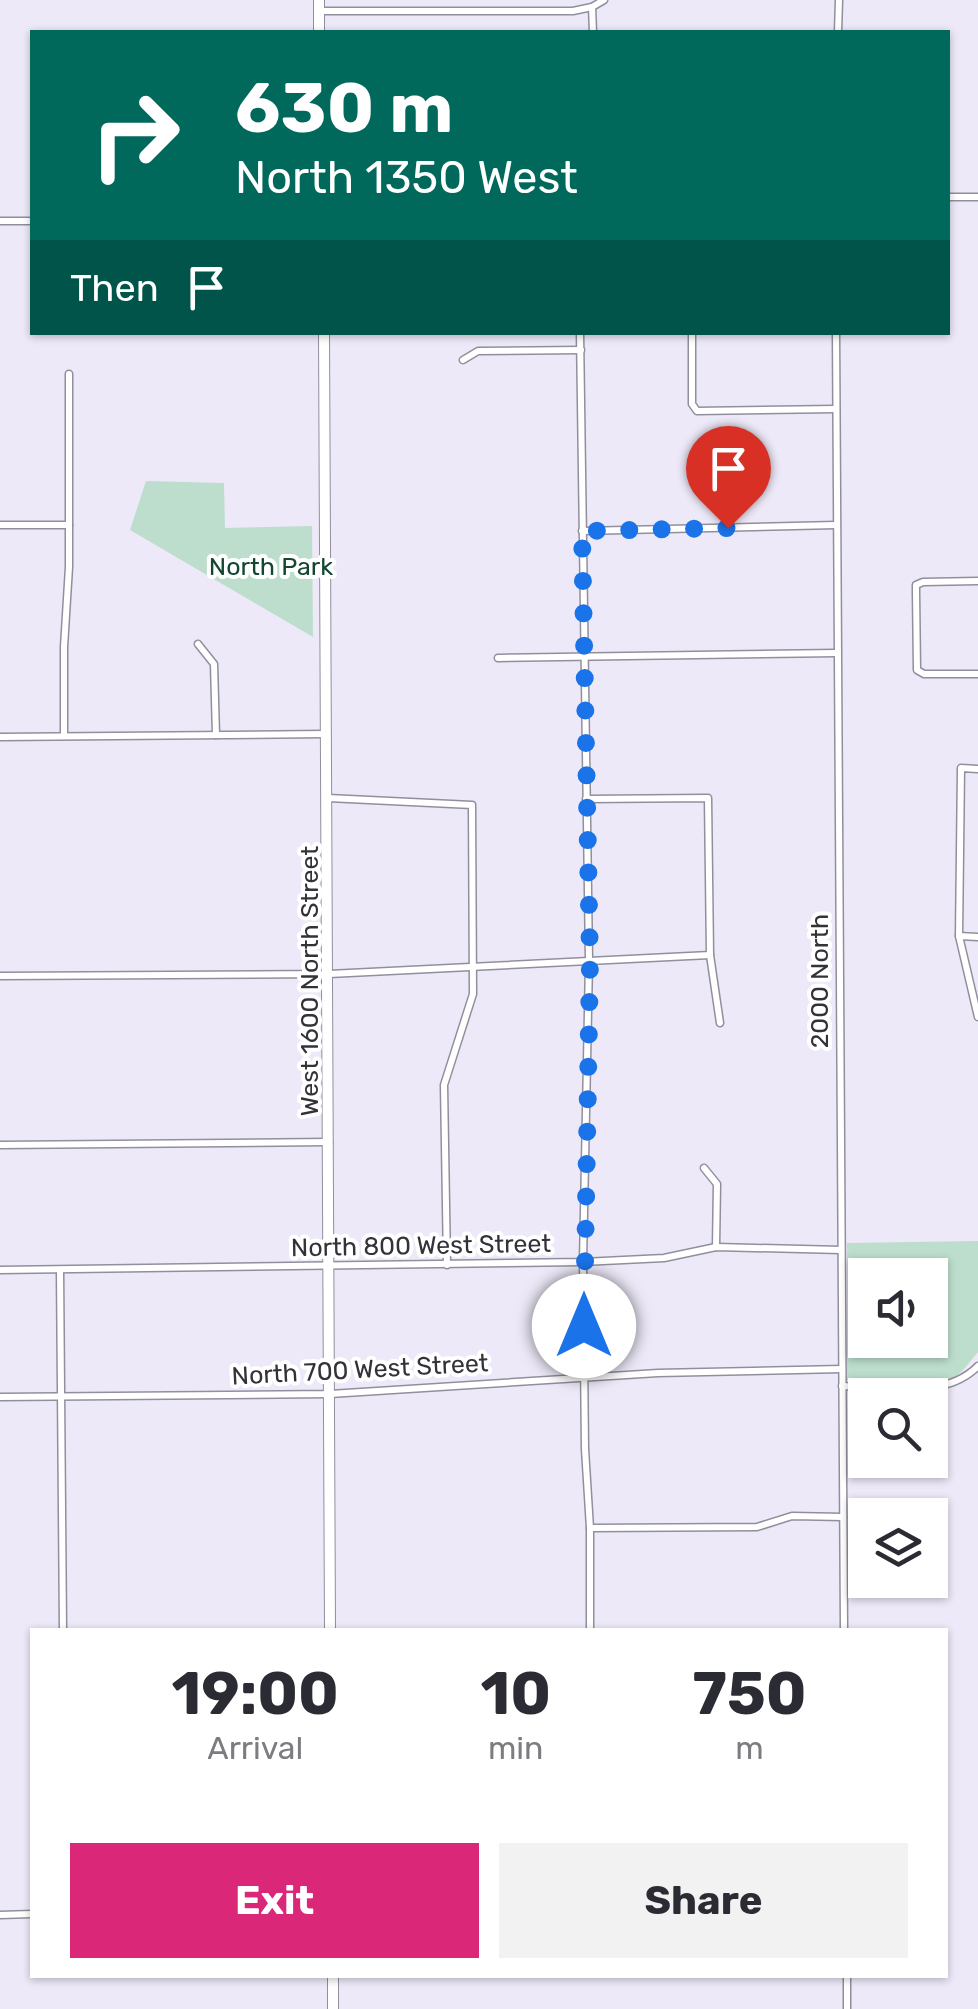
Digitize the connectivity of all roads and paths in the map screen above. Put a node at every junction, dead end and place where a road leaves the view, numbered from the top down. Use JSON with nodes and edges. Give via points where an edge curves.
{"nodes":[{"id":1,"x":604,"y":0,"type":"edge"},
{"id":2,"x":839,"y":0,"type":"edge"},
{"id":3,"x":319,"y":6,"type":"edge"},
{"id":4,"x":592,"y":7,"type":"junction"},
{"id":5,"x":593,"y":30,"type":"edge"},
{"id":6,"x":838,"y":30,"type":"edge"},
{"id":7,"x":978,"y":196,"type":"edge"},
{"id":8,"x":950,"y":197,"type":"edge"},
{"id":9,"x":0,"y":221,"type":"edge"},
{"id":10,"x":30,"y":221,"type":"edge"},
{"id":11,"x":324,"y":335,"type":"edge"},
{"id":12,"x":580,"y":335,"type":"edge"},
{"id":13,"x":692,"y":335,"type":"edge"},
{"id":14,"x":836,"y":335,"type":"edge"},
{"id":15,"x":581,"y":350,"type":"junction"},
{"id":16,"x":462,"y":360,"type":"dead end"},
{"id":17,"x":69,"y":374,"type":"dead end"},
{"id":18,"x":836,"y":410,"type":"junction"},
{"id":19,"x":0,"y":525,"type":"edge"},
{"id":20,"x":69,"y":525,"type":"junction"},
{"id":21,"x":836,"y":525,"type":"junction"},
{"id":22,"x":582,"y":531,"type":"junction"},
{"id":23,"x":978,"y":582,"type":"edge"},
{"id":24,"x":198,"y":644,"type":"dead end"},
{"id":25,"x":837,"y":653,"type":"junction"},
{"id":26,"x":584,"y":656,"type":"junction"},
{"id":27,"x":498,"y":658,"type":"dead end"},
{"id":28,"x":978,"y":674,"type":"edge"},
{"id":29,"x":328,"y":734,"type":"junction"},
{"id":30,"x":216,"y":735,"type":"junction"},
{"id":31,"x":64,"y":736,"type":"junction"},
{"id":32,"x":0,"y":737,"type":"edge"},
{"id":33,"x":978,"y":768,"type":"edge"},
{"id":34,"x":328,"y":798,"type":"junction"},
{"id":35,"x":586,"y":799,"type":"junction"},
{"id":36,"x":959,"y":936,"type":"junction"},
{"id":37,"x":978,"y":937,"type":"edge"},
{"id":38,"x":710,"y":956,"type":"junction"},
{"id":39,"x":590,"y":961,"type":"junction"},
{"id":40,"x":474,"y":967,"type":"junction"},
{"id":41,"x":329,"y":974,"type":"junction"},
{"id":42,"x":0,"y":976,"type":"edge"},
{"id":43,"x":978,"y":1017,"type":"edge"},
{"id":44,"x":720,"y":1023,"type":"dead end"},
{"id":45,"x":330,"y":1142,"type":"junction"},
{"id":46,"x":0,"y":1146,"type":"edge"},
{"id":47,"x":704,"y":1168,"type":"dead end"},
{"id":48,"x":716,"y":1246,"type":"junction"},
{"id":49,"x":841,"y":1250,"type":"junction"},
{"id":50,"x":584,"y":1262,"type":"junction"},
{"id":51,"x":330,"y":1266,"type":"junction"},
{"id":52,"x":447,"y":1266,"type":"junction"},
{"id":53,"x":0,"y":1270,"type":"edge"},
{"id":54,"x":60,"y":1270,"type":"junction"},
{"id":55,"x":978,"y":1366,"type":"edge"},
{"id":56,"x":842,"y":1369,"type":"junction"},
{"id":57,"x":584,"y":1378,"type":"junction"},
{"id":58,"x":842,"y":1386,"type":"junction"},
{"id":59,"x":330,"y":1394,"type":"junction"},
{"id":60,"x":0,"y":1397,"type":"edge"},
{"id":61,"x":62,"y":1398,"type":"junction"},
{"id":62,"x":843,"y":1517,"type":"junction"},
{"id":63,"x":590,"y":1528,"type":"junction"},
{"id":64,"x":64,"y":1628,"type":"edge"},
{"id":65,"x":330,"y":1628,"type":"edge"},
{"id":66,"x":590,"y":1628,"type":"edge"},
{"id":67,"x":844,"y":1628,"type":"edge"},
{"id":68,"x":0,"y":1914,"type":"edge"},
{"id":69,"x":30,"y":1914,"type":"edge"},
{"id":70,"x":332,"y":1978,"type":"edge"},
{"id":71,"x":846,"y":1978,"type":"edge"},
{"id":72,"x":332,"y":2009,"type":"edge"},
{"id":73,"x":847,"y":2009,"type":"edge"}],
"edges":[{"from":1,"to":4,"type":"street"},
{"from":2,"to":6,"type":"street"},
{"from":3,"to":4,"type":"street"},
{"from":4,"to":5,"type":"street"},
{"from":7,"to":8,"type":"street"},
{"from":9,"to":10,"type":"street"},
{"from":11,"to":29,"type":"street","name":"West 1600 North Street"},
{"from":12,"to":15,"type":"street"},
{"from":13,"to":18,"type":"street","via":[[697,411]]},
{"from":14,"to":18,"type":"street","name":"2000 North"},
{"from":15,"to":16,"type":"street","via":[[478,351]]},
{"from":15,"to":22,"type":"street"},
{"from":17,"to":20,"type":"street"},
{"from":18,"to":21,"type":"street","name":"2000 North"},
{"from":19,"to":20,"type":"street"},
{"from":20,"to":31,"type":"street"},
{"from":21,"to":22,"type":"street"},
{"from":21,"to":25,"type":"street","name":"2000 North"},
{"from":22,"to":26,"type":"street"},
{"from":23,"to":28,"type":"street","via":[[916,584],[917,670]]},
{"from":24,"to":30,"type":"street","via":[[214,664]]},
{"from":25,"to":26,"type":"street"},
{"from":25,"to":49,"type":"street","name":"2000 North"},
{"from":26,"to":27,"type":"street"},
{"from":26,"to":35,"type":"street"},
{"from":29,"to":30,"type":"street"},
{"from":29,"to":34,"type":"street","name":"West 1600 North Street"},
{"from":30,"to":31,"type":"street"},
{"from":31,"to":32,"type":"street"},
{"from":33,"to":36,"type":"street","via":[[961,768]]},
{"from":34,"to":40,"type":"street","via":[[472,805]]},
{"from":34,"to":41,"type":"street","name":"West 1600 North Street"},
{"from":35,"to":38,"type":"street","via":[[708,798]]},
{"from":35,"to":39,"type":"street"},
{"from":36,"to":37,"type":"street"},
{"from":36,"to":43,"type":"street"},
{"from":38,"to":39,"type":"street"},
{"from":38,"to":44,"type":"street"},
{"from":39,"to":40,"type":"street"},
{"from":39,"to":50,"type":"street"},
{"from":40,"to":41,"type":"street"},
{"from":40,"to":52,"type":"street","via":[[473,994],[444,1085]]},
{"from":41,"to":42,"type":"street"},
{"from":41,"to":45,"type":"street","name":"West 1600 North Street"},
{"from":45,"to":46,"type":"street"},
{"from":45,"to":51,"type":"street","name":"West 1600 North Street"},
{"from":47,"to":48,"type":"street","via":[[717,1184]]},
{"from":48,"to":49,"type":"street","name":"North 800 West Street"},
{"from":48,"to":50,"type":"street","name":"North 800 West Street","via":[[664,1258]]},
{"from":49,"to":56,"type":"street","name":"2000 North"},
{"from":50,"to":52,"type":"street","name":"North 800 West Street"},
{"from":50,"to":57,"type":"street"},
{"from":51,"to":52,"type":"street","name":"North 800 West Street"},
{"from":51,"to":54,"type":"street","name":"North 800 West Street"},
{"from":51,"to":59,"type":"street","name":"West 1600 North Street"},
{"from":53,"to":54,"type":"street","name":"North 800 West Street"},
{"from":54,"to":61,"type":"street"},
{"from":55,"to":58,"type":"street","via":[[958,1382],[932,1388]]},
{"from":56,"to":57,"type":"street","name":"North 700 West Street"},
{"from":56,"to":58,"type":"street","name":"2000 North"},
{"from":57,"to":59,"type":"street","name":"North 700 West Street"},
{"from":57,"to":63,"type":"street"},
{"from":58,"to":62,"type":"street","name":"2000 North"},
{"from":59,"to":61,"type":"street","name":"North 700 West Street"},
{"from":59,"to":65,"type":"street","name":"West 1600 North Street"},
{"from":60,"to":61,"type":"street","name":"North 700 West Street"},
{"from":61,"to":64,"type":"street"},
{"from":62,"to":63,"type":"street","via":[[792,1516],[758,1527]]},
{"from":62,"to":67,"type":"street","name":"2000 North"},
{"from":63,"to":66,"type":"street"},
{"from":68,"to":69,"type":"street"},
{"from":70,"to":72,"type":"street"},
{"from":71,"to":73,"type":"street"}]}
